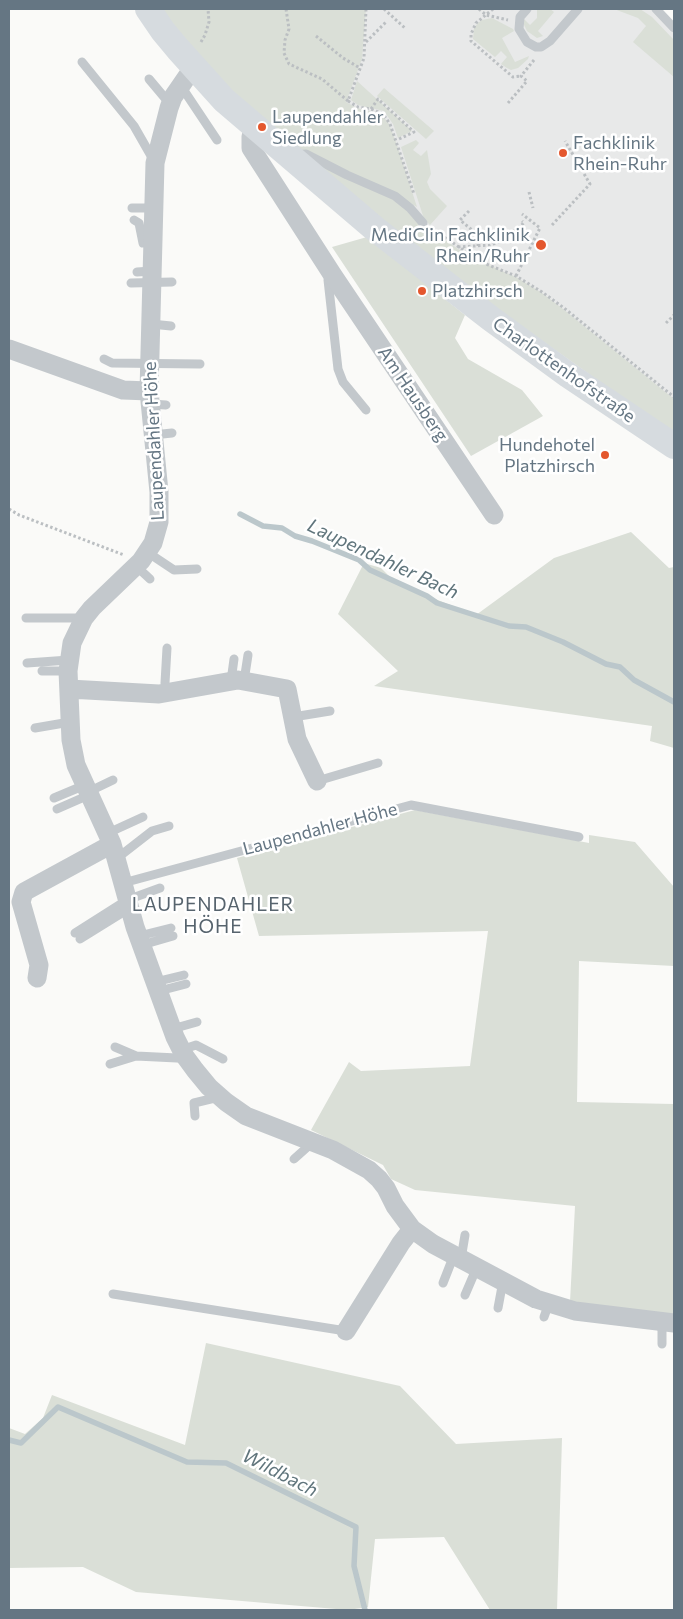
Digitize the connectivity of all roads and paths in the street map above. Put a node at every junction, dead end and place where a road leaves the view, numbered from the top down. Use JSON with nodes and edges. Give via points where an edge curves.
{"nodes":[{"id":1,"x":148,"y":9,"type":"edge"},
{"id":2,"x":208,"y":9,"type":"edge"},
{"id":3,"x":286,"y":9,"type":"edge"},
{"id":4,"x":366,"y":9,"type":"edge"},
{"id":5,"x":384,"y":9,"type":"edge"},
{"id":6,"x":479,"y":9,"type":"edge"},
{"id":7,"x":493,"y":9,"type":"edge"},
{"id":8,"x":527,"y":9,"type":"edge"},
{"id":9,"x":578,"y":9,"type":"edge"},
{"id":10,"x":656,"y":9,"type":"edge"},
{"id":11,"x":486,"y":14,"type":"junction"},
{"id":12,"x":386,"y":22,"type":"dead end"},
{"id":13,"x":518,"y":23,"type":"junction"},
{"id":14,"x":406,"y":28,"type":"dead end"},
{"id":15,"x":674,"y":28,"type":"edge"},
{"id":16,"x":316,"y":36,"type":"dead end"},
{"id":17,"x":365,"y":42,"type":"junction"},
{"id":18,"x":536,"y":47,"type":"junction"},
{"id":19,"x":82,"y":62,"type":"dead end"},
{"id":20,"x":360,"y":68,"type":"junction"},
{"id":21,"x":188,"y":72,"type":"junction"},
{"id":22,"x":521,"y":76,"type":"junction"},
{"id":23,"x":149,"y":78,"type":"dead end"},
{"id":24,"x":348,"y":101,"type":"junction"},
{"id":25,"x":508,"y":103,"type":"dead end"},
{"id":26,"x":170,"y":104,"type":"junction"},
{"id":27,"x":371,"y":109,"type":"junction"},
{"id":28,"x":254,"y":126,"type":"junction"},
{"id":29,"x":217,"y":140,"type":"dead end"},
{"id":30,"x":397,"y":140,"type":"junction"},
{"id":31,"x":564,"y":141,"type":"dead end"},
{"id":32,"x":288,"y":156,"type":"junction"},
{"id":33,"x":155,"y":163,"type":"junction"},
{"id":34,"x":529,"y":192,"type":"dead end"},
{"id":35,"x":132,"y":208,"type":"dead end"},
{"id":36,"x":154,"y":208,"type":"junction"},
{"id":37,"x":533,"y":208,"type":"dead end"},
{"id":38,"x":469,"y":211,"type":"dead end"},
{"id":39,"x":522,"y":214,"type":"dead end"},
{"id":40,"x":134,"y":220,"type":"dead end"},
{"id":41,"x":522,"y":222,"type":"dead end"},
{"id":42,"x":423,"y":223,"type":"junction"},
{"id":43,"x":552,"y":225,"type":"dead end"},
{"id":44,"x":153,"y":242,"type":"junction"},
{"id":45,"x":478,"y":246,"type":"junction"},
{"id":46,"x":458,"y":247,"type":"junction"},
{"id":47,"x":332,"y":274,"type":"junction"},
{"id":48,"x":147,"y":275,"type":"junction"},
{"id":49,"x":516,"y":276,"type":"junction"},
{"id":50,"x":172,"y":282,"type":"dead end"},
{"id":51,"x":131,"y":283,"type":"dead end"},
{"id":52,"x":674,"y":314,"type":"edge"},
{"id":53,"x":666,"y":323,"type":"dead end"},
{"id":54,"x":151,"y":324,"type":"junction"},
{"id":55,"x":171,"y":326,"type":"dead end"},
{"id":56,"x":9,"y":348,"type":"edge"},
{"id":57,"x":104,"y":359,"type":"dead end"},
{"id":58,"x":150,"y":364,"type":"junction"},
{"id":59,"x":200,"y":364,"type":"dead end"},
{"id":60,"x":674,"y":397,"type":"edge"},
{"id":61,"x":155,"y":400,"type":"junction"},
{"id":62,"x":366,"y":410,"type":"dead end"},
{"id":63,"x":172,"y":433,"type":"dead end"},
{"id":64,"x":153,"y":435,"type":"junction"},
{"id":65,"x":674,"y":446,"type":"edge"},
{"id":66,"x":9,"y":509,"type":"edge"},
{"id":67,"x":494,"y":515,"type":"dead end"},
{"id":68,"x":144,"y":564,"type":"junction"},
{"id":69,"x":197,"y":569,"type":"dead end"},
{"id":70,"x":26,"y":618,"type":"dead end"},
{"id":71,"x":84,"y":618,"type":"junction"},
{"id":72,"x":168,"y":648,"type":"dead end"},
{"id":73,"x":248,"y":655,"type":"dead end"},
{"id":74,"x":234,"y":659,"type":"dead end"},
{"id":75,"x":27,"y":663,"type":"dead end"},
{"id":76,"x":69,"y":666,"type":"junction"},
{"id":77,"x":42,"y":671,"type":"dead end"},
{"id":78,"x":237,"y":681,"type":"junction"},
{"id":79,"x":69,"y":689,"type":"junction"},
{"id":80,"x":167,"y":693,"type":"junction"},
{"id":81,"x":330,"y":712,"type":"dead end"},
{"id":82,"x":293,"y":717,"type":"junction"},
{"id":83,"x":70,"y":722,"type":"junction"},
{"id":84,"x":34,"y":728,"type":"dead end"},
{"id":85,"x":378,"y":764,"type":"dead end"},
{"id":86,"x":113,"y":780,"type":"dead end"},
{"id":87,"x":317,"y":781,"type":"joint"},
{"id":88,"x":87,"y":791,"type":"junction"},
{"id":89,"x":54,"y":798,"type":"dead end"},
{"id":90,"x":57,"y":809,"type":"dead end"},
{"id":91,"x":143,"y":817,"type":"dead end"},
{"id":92,"x":169,"y":826,"type":"dead end"},
{"id":93,"x":579,"y":837,"type":"dead end"},
{"id":94,"x":112,"y":845,"type":"junction"},
{"id":95,"x":160,"y":888,"type":"dead end"},
{"id":96,"x":126,"y":897,"type":"junction"},
{"id":97,"x":172,"y":932,"type":"dead end"},
{"id":98,"x":78,"y":936,"type":"dead end"},
{"id":99,"x":141,"y":941,"type":"junction"},
{"id":100,"x":36,"y":978,"type":"dead end"},
{"id":101,"x":185,"y":980,"type":"dead end"},
{"id":102,"x":157,"y":986,"type":"junction"},
{"id":103,"x":196,"y":1022,"type":"dead end"},
{"id":104,"x":172,"y":1029,"type":"junction"},
{"id":105,"x":115,"y":1047,"type":"dead end"},
{"id":106,"x":182,"y":1052,"type":"junction"},
{"id":107,"x":136,"y":1056,"type":"junction"},
{"id":108,"x":223,"y":1059,"type":"dead end"},
{"id":109,"x":110,"y":1064,"type":"dead end"},
{"id":110,"x":220,"y":1097,"type":"junction"},
{"id":111,"x":195,"y":1116,"type":"dead end"},
{"id":112,"x":314,"y":1142,"type":"junction"},
{"id":113,"x":294,"y":1158,"type":"dead end"},
{"id":114,"x":412,"y":1229,"type":"junction"},
{"id":115,"x":465,"y":1235,"type":"dead end"},
{"id":116,"x":464,"y":1261,"type":"junction"},
{"id":117,"x":503,"y":1281,"type":"junction"},
{"id":118,"x":443,"y":1283,"type":"dead end"},
{"id":119,"x":114,"y":1294,"type":"dead end"},
{"id":120,"x":465,"y":1295,"type":"dead end"},
{"id":121,"x":498,"y":1308,"type":"dead end"},
{"id":122,"x":668,"y":1322,"type":"edge"},
{"id":123,"x":346,"y":1331,"type":"joint"},
{"id":124,"x":662,"y":1344,"type":"dead end"}],
"edges":[{"from":1,"to":21,"type":"main road","name":"Charlottenhofstraße"},
{"from":2,"to":21,"type":"path","via":[[205,35]]},
{"from":3,"to":24,"type":"path","via":[[289,29],[284,53],[289,64],[322,79]]},
{"from":4,"to":17,"type":"path"},
{"from":5,"to":14,"type":"path"},
{"from":6,"to":11,"type":"path"},
{"from":7,"to":11,"type":"path"},
{"from":8,"to":13,"type":"lane"},
{"from":9,"to":18,"type":"lane","via":[[550,41]]},
{"from":10,"to":15,"type":"lane"},
{"from":11,"to":13,"type":"path"},
{"from":11,"to":22,"type":"path","via":[[476,23],[471,41],[513,77]]},
{"from":12,"to":17,"type":"path"},
{"from":13,"to":18,"type":"lane","via":[[522,36]]},
{"from":16,"to":20,"type":"path"},
{"from":17,"to":20,"type":"path"},
{"from":18,"to":22,"type":"path","via":[[534,62]]},
{"from":19,"to":33,"type":"lane","via":[[134,126]]},
{"from":20,"to":24,"type":"path"},
{"from":21,"to":26,"type":"street","name":"Laupendahler Höhe"},
{"from":21,"to":28,"type":"main road","name":"Charlottenhofstraße"},
{"from":21,"to":29,"type":"lane"},
{"from":22,"to":25,"type":"path","via":[[527,81]]},
{"from":23,"to":26,"type":"lane"},
{"from":24,"to":27,"type":"path"},
{"from":26,"to":33,"type":"street","name":"Laupendahler Höhe"},
{"from":27,"to":30,"type":"path","via":[[383,114]]},
{"from":27,"to":30,"type":"path","via":[[378,99],[414,132]]},
{"from":28,"to":32,"type":"main road","name":"Charlottenhofstraße"},
{"from":28,"to":47,"type":"street","name":"Am Hausberg","via":[[251,148]]},
{"from":30,"to":42,"type":"path"},
{"from":31,"to":43,"type":"path","via":[[590,184]]},
{"from":32,"to":42,"type":"lane","via":[[306,154],[395,196]]},
{"from":32,"to":65,"type":"main road","name":"Charlottenhofstraße","via":[[490,318]]},
{"from":33,"to":36,"type":"street","name":"Laupendahler Höhe"},
{"from":34,"to":37,"type":"path"},
{"from":35,"to":36,"type":"lane"},
{"from":36,"to":44,"type":"street","name":"Laupendahler Höhe"},
{"from":38,"to":45,"type":"path","via":[[460,220],[478,235]]},
{"from":39,"to":49,"type":"path","via":[[540,228]]},
{"from":40,"to":44,"type":"lane","via":[[139,223],[143,243]]},
{"from":41,"to":45,"type":"path","via":[[502,241]]},
{"from":42,"to":46,"type":"path"},
{"from":44,"to":48,"type":"street","name":"Laupendahler Höhe"},
{"from":45,"to":46,"type":"path"},
{"from":46,"to":49,"type":"path","via":[[486,264]]},
{"from":47,"to":62,"type":"lane","via":[[328,280],[338,369],[343,382]]},
{"from":47,"to":67,"type":"street","name":"Am Hausberg"},
{"from":48,"to":50,"type":"lane"},
{"from":48,"to":51,"type":"lane"},
{"from":48,"to":54,"type":"street","name":"Laupendahler Höhe"},
{"from":49,"to":60,"type":"path","via":[[564,308]]},
{"from":52,"to":53,"type":"path"},
{"from":54,"to":55,"type":"lane"},
{"from":54,"to":58,"type":"street","name":"Laupendahler Höhe"},
{"from":56,"to":61,"type":"street"},
{"from":57,"to":58,"type":"lane","via":[[112,363]]},
{"from":58,"to":59,"type":"lane"},
{"from":58,"to":61,"type":"street","name":"Laupendahler Höhe"},
{"from":61,"to":64,"type":"street","name":"Laupendahler Höhe"},
{"from":63,"to":64,"type":"lane"},
{"from":64,"to":68,"type":"street","name":"Laupendahler Höhe","via":[[160,509],[157,533]]},
{"from":66,"to":68,"type":"path"},
{"from":68,"to":69,"type":"lane","via":[[174,570]]},
{"from":68,"to":71,"type":"street","name":"Laupendahler Höhe"},
{"from":70,"to":71,"type":"lane"},
{"from":71,"to":76,"type":"street","name":"Laupendahler Höhe","via":[[72,643]]},
{"from":72,"to":80,"type":"lane"},
{"from":73,"to":78,"type":"lane"},
{"from":74,"to":78,"type":"lane"},
{"from":75,"to":76,"type":"lane"},
{"from":76,"to":77,"type":"lane"},
{"from":76,"to":79,"type":"street","name":"Laupendahler Höhe"},
{"from":78,"to":80,"type":"street"},
{"from":78,"to":82,"type":"street","via":[[287,688]]},
{"from":79,"to":80,"type":"street"},
{"from":79,"to":83,"type":"street","name":"Laupendahler Höhe"},
{"from":81,"to":82,"type":"lane"},
{"from":82,"to":87,"type":"street","via":[[297,739]]},
{"from":83,"to":84,"type":"lane"},
{"from":83,"to":88,"type":"street","name":"Laupendahler Höhe","via":[[72,753]]},
{"from":85,"to":87,"type":"lane"},
{"from":86,"to":88,"type":"lane"},
{"from":88,"to":89,"type":"lane"},
{"from":88,"to":90,"type":"lane"},
{"from":88,"to":94,"type":"street","name":"Laupendahler Höhe"},
{"from":91,"to":94,"type":"lane"},
{"from":92,"to":94,"type":"lane"},
{"from":93,"to":96,"type":"lane","name":"Laupendahler Höhe","via":[[411,805]]},
{"from":94,"to":96,"type":"street","name":"Laupendahler Höhe"},
{"from":94,"to":100,"type":"street","via":[[24,892],[20,902],[39,965]]},
{"from":95,"to":96,"type":"lane"},
{"from":96,"to":98,"type":"lane"},
{"from":96,"to":99,"type":"street","name":"Laupendahler Höhe"},
{"from":97,"to":99,"type":"lane"},
{"from":99,"to":102,"type":"street","name":"Laupendahler Höhe"},
{"from":101,"to":102,"type":"lane"},
{"from":102,"to":104,"type":"street","name":"Laupendahler Höhe"},
{"from":103,"to":104,"type":"lane"},
{"from":104,"to":106,"type":"street","name":"Laupendahler Höhe"},
{"from":105,"to":107,"type":"lane"},
{"from":106,"to":107,"type":"lane","via":[[177,1058]]},
{"from":106,"to":108,"type":"lane","via":[[196,1045]]},
{"from":106,"to":110,"type":"street","name":"Laupendahler Höhe","via":[[209,1088]]},
{"from":107,"to":109,"type":"lane"},
{"from":110,"to":111,"type":"lane","via":[[194,1103]]},
{"from":110,"to":112,"type":"street","name":"Laupendahler Höhe","via":[[246,1116]]},
{"from":112,"to":113,"type":"lane"},
{"from":112,"to":114,"type":"street","name":"Laupendahler Höhe","via":[[379,1178]]},
{"from":114,"to":116,"type":"street","name":"Laupendahler Höhe"},
{"from":114,"to":123,"type":"street"},
{"from":115,"to":116,"type":"lane"},
{"from":116,"to":117,"type":"street","name":"Laupendahler Höhe"},
{"from":116,"to":118,"type":"lane"},
{"from":116,"to":120,"type":"lane"},
{"from":117,"to":121,"type":"lane"},
{"from":117,"to":122,"type":"street","name":"Laupendahler Höhe","via":[[536,1299],[546,1310]]},
{"from":119,"to":123,"type":"lane"},
{"from":122,"to":124,"type":"lane"}]}
